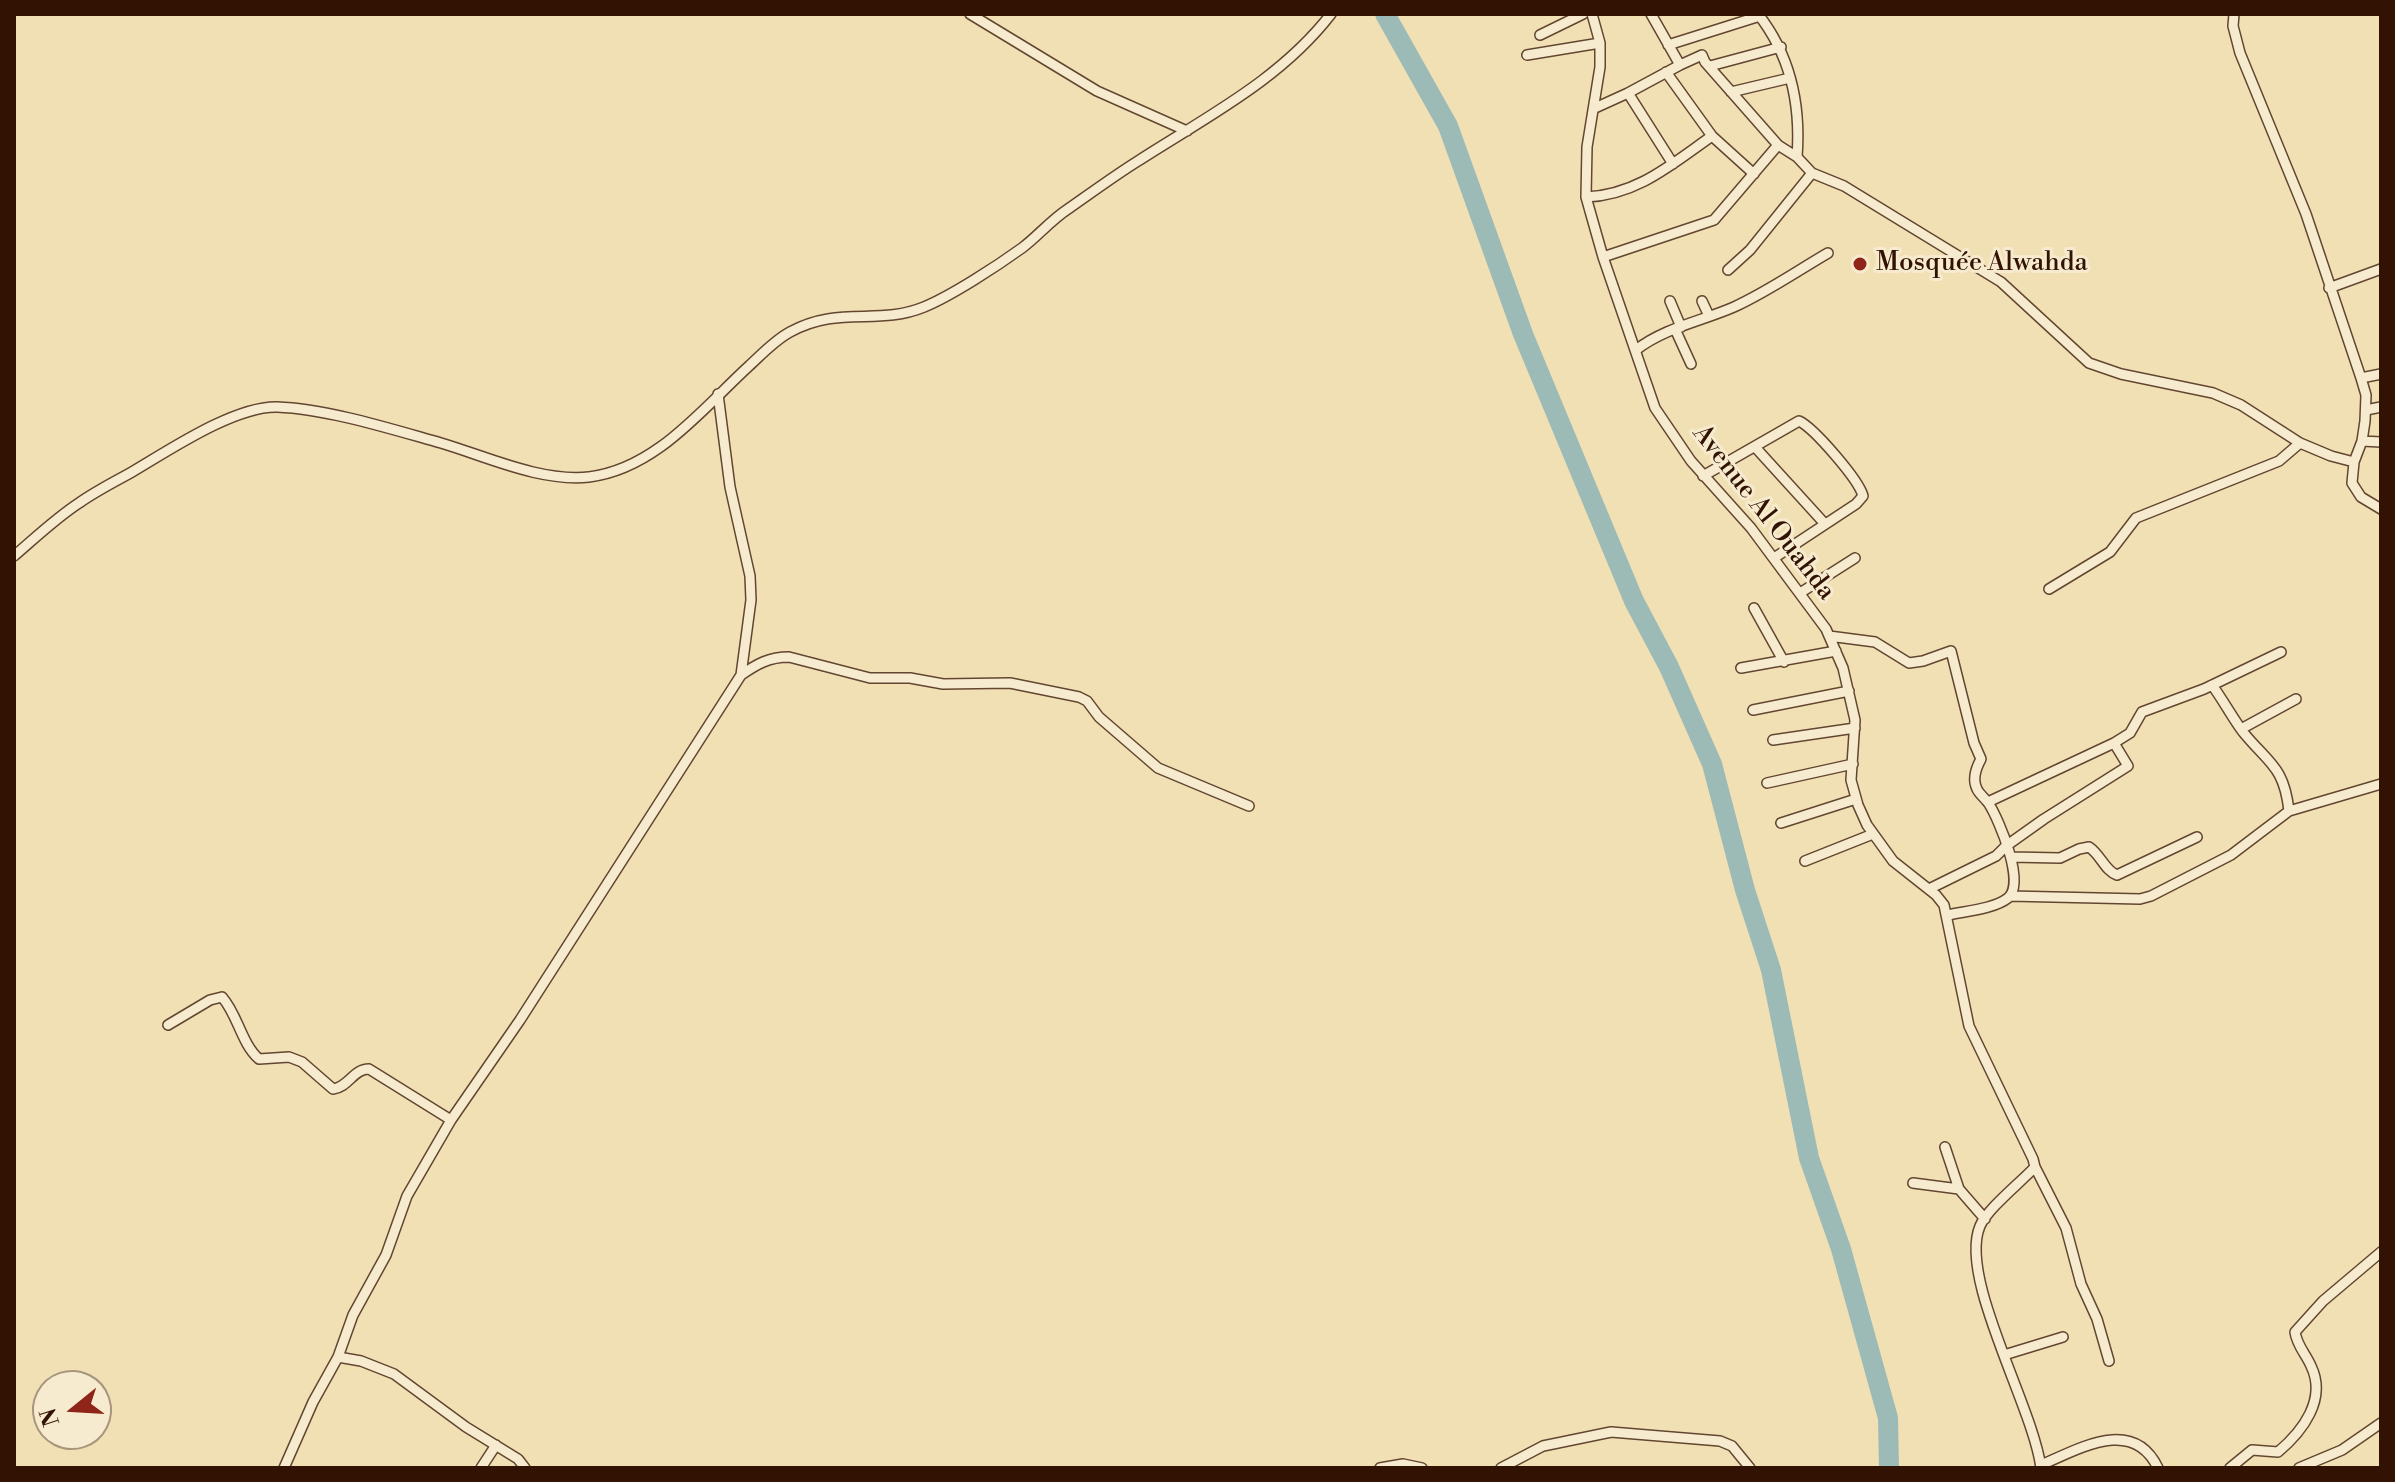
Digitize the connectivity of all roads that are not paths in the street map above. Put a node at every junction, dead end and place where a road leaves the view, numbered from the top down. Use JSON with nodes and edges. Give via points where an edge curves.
{"nodes":[{"id":1,"x":970,"y":14,"type":"edge"},
{"id":2,"x":1331,"y":14,"type":"edge"},
{"id":3,"x":1583,"y":14,"type":"edge"},
{"id":4,"x":1592,"y":14,"type":"edge"},
{"id":5,"x":1664,"y":14,"type":"edge"},
{"id":6,"x":2234,"y":14,"type":"edge"},
{"id":7,"x":1759,"y":15,"type":"edge"},
{"id":8,"x":1651,"y":16,"type":"edge"},
{"id":9,"x":1540,"y":35,"type":"dead end"},
{"id":10,"x":1600,"y":43,"type":"junction"},
{"id":11,"x":1668,"y":45,"type":"junction"},
{"id":12,"x":1781,"y":47,"type":"junction"},
{"id":13,"x":1527,"y":55,"type":"dead end"},
{"id":14,"x":1680,"y":65,"type":"junction"},
{"id":15,"x":1710,"y":66,"type":"junction"},
{"id":16,"x":1666,"y":72,"type":"junction"},
{"id":17,"x":1790,"y":78,"type":"junction"},
{"id":18,"x":1731,"y":92,"type":"junction"},
{"id":19,"x":1628,"y":93,"type":"junction"},
{"id":20,"x":1595,"y":108,"type":"junction"},
{"id":21,"x":1187,"y":131,"type":"junction"},
{"id":22,"x":1712,"y":136,"type":"junction"},
{"id":23,"x":1778,"y":145,"type":"junction"},
{"id":24,"x":1797,"y":157,"type":"junction"},
{"id":25,"x":1673,"y":164,"type":"junction"},
{"id":26,"x":1812,"y":173,"type":"junction"},
{"id":27,"x":1754,"y":174,"type":"junction"},
{"id":28,"x":1586,"y":197,"type":"junction"},
{"id":29,"x":1828,"y":253,"type":"dead end"},
{"id":30,"x":1603,"y":257,"type":"junction"},
{"id":31,"x":2381,"y":269,"type":"edge"},
{"id":32,"x":1728,"y":270,"type":"dead end"},
{"id":33,"x":2329,"y":288,"type":"junction"},
{"id":34,"x":1670,"y":301,"type":"dead end"},
{"id":35,"x":1702,"y":301,"type":"dead end"},
{"id":36,"x":1709,"y":316,"type":"junction"},
{"id":37,"x":1678,"y":328,"type":"junction"},
{"id":38,"x":1636,"y":350,"type":"junction"},
{"id":39,"x":1691,"y":364,"type":"dead end"},
{"id":40,"x":2381,"y":374,"type":"edge"},
{"id":41,"x":2361,"y":378,"type":"junction"},
{"id":42,"x":718,"y":394,"type":"junction"},
{"id":43,"x":2381,"y":407,"type":"edge"},
{"id":44,"x":2366,"y":410,"type":"junction"},
{"id":45,"x":2362,"y":441,"type":"junction"},
{"id":46,"x":2381,"y":442,"type":"edge"},
{"id":47,"x":2300,"y":443,"type":"junction"},
{"id":48,"x":1755,"y":447,"type":"junction"},
{"id":49,"x":2354,"y":462,"type":"junction"},
{"id":50,"x":1703,"y":476,"type":"junction"},
{"id":51,"x":2381,"y":509,"type":"edge"},
{"id":52,"x":1825,"y":524,"type":"junction"},
{"id":53,"x":14,"y":556,"type":"edge"},
{"id":54,"x":1774,"y":558,"type":"junction"},
{"id":55,"x":1855,"y":558,"type":"dead end"},
{"id":56,"x":2049,"y":589,"type":"dead end"},
{"id":57,"x":1800,"y":593,"type":"junction"},
{"id":58,"x":1754,"y":608,"type":"dead end"},
{"id":59,"x":1829,"y":636,"type":"junction"},
{"id":60,"x":1836,"y":651,"type":"junction"},
{"id":61,"x":2281,"y":652,"type":"dead end"},
{"id":62,"x":1784,"y":662,"type":"junction"},
{"id":63,"x":1741,"y":668,"type":"dead end"},
{"id":64,"x":741,"y":675,"type":"junction"},
{"id":65,"x":2212,"y":685,"type":"junction"},
{"id":66,"x":1849,"y":691,"type":"junction"},
{"id":67,"x":2296,"y":699,"type":"dead end"},
{"id":68,"x":1753,"y":710,"type":"dead end"},
{"id":69,"x":1855,"y":728,"type":"junction"},
{"id":70,"x":2241,"y":729,"type":"junction"},
{"id":71,"x":1773,"y":740,"type":"dead end"},
{"id":72,"x":2114,"y":743,"type":"junction"},
{"id":73,"x":1853,"y":764,"type":"junction"},
{"id":74,"x":1767,"y":783,"type":"dead end"},
{"id":75,"x":2381,"y":784,"type":"edge"},
{"id":76,"x":1856,"y":799,"type":"junction"},
{"id":77,"x":1988,"y":802,"type":"junction"},
{"id":78,"x":1249,"y":806,"type":"dead end"},
{"id":79,"x":2289,"y":811,"type":"junction"},
{"id":80,"x":1781,"y":823,"type":"dead end"},
{"id":81,"x":1873,"y":834,"type":"junction"},
{"id":82,"x":2197,"y":837,"type":"dead end"},
{"id":83,"x":2006,"y":846,"type":"junction"},
{"id":84,"x":2011,"y":857,"type":"junction"},
{"id":85,"x":1805,"y":861,"type":"dead end"},
{"id":86,"x":1929,"y":889,"type":"junction"},
{"id":87,"x":2010,"y":896,"type":"junction"},
{"id":88,"x":1948,"y":915,"type":"junction"},
{"id":89,"x":168,"y":1025,"type":"dead end"},
{"id":90,"x":451,"y":1120,"type":"junction"},
{"id":91,"x":1945,"y":1147,"type":"dead end"},
{"id":92,"x":2035,"y":1167,"type":"junction"},
{"id":93,"x":1913,"y":1183,"type":"dead end"},
{"id":94,"x":1959,"y":1189,"type":"junction"},
{"id":95,"x":1985,"y":1219,"type":"junction"},
{"id":96,"x":2381,"y":1252,"type":"edge"},
{"id":97,"x":2063,"y":1337,"type":"dead end"},
{"id":98,"x":2004,"y":1355,"type":"junction"},
{"id":99,"x":338,"y":1357,"type":"junction"},
{"id":100,"x":2109,"y":1361,"type":"dead end"},
{"id":101,"x":2381,"y":1423,"type":"edge"},
{"id":102,"x":496,"y":1445,"type":"junction"},
{"id":103,"x":2041,"y":1466,"type":"edge"},
{"id":104,"x":2157,"y":1467,"type":"edge"},
{"id":105,"x":284,"y":1468,"type":"edge"},
{"id":106,"x":481,"y":1468,"type":"edge"},
{"id":107,"x":525,"y":1468,"type":"edge"},
{"id":108,"x":1380,"y":1468,"type":"edge"},
{"id":109,"x":1422,"y":1468,"type":"edge"},
{"id":110,"x":1501,"y":1468,"type":"edge"},
{"id":111,"x":1750,"y":1468,"type":"edge"},
{"id":112,"x":2170,"y":1468,"type":"edge"},
{"id":113,"x":2230,"y":1468,"type":"edge"},
{"id":114,"x":2299,"y":1468,"type":"edge"}],
"edges":[{"from":1,"to":21,"type":"street","via":[[1097,91]]},
{"from":2,"to":21,"type":"street","via":[[1276,70]]},
{"from":3,"to":9,"type":"street"},
{"from":4,"to":10,"type":"street","name":"Avenue Al Ouahda"},
{"from":5,"to":8,"type":"street"},
{"from":6,"to":33,"type":"street","via":[[2240,53],[2306,214]]},
{"from":7,"to":11,"type":"street"},
{"from":7,"to":12,"type":"street"},
{"from":8,"to":11,"type":"street"},
{"from":10,"to":13,"type":"street"},
{"from":10,"to":20,"type":"street","name":"Avenue Al Ouahda"},
{"from":11,"to":14,"type":"street"},
{"from":12,"to":15,"type":"street"},
{"from":12,"to":17,"type":"street"},
{"from":14,"to":15,"type":"street","via":[[1702,55]]},
{"from":14,"to":16,"type":"street"},
{"from":15,"to":18,"type":"street"},
{"from":16,"to":19,"type":"street"},
{"from":16,"to":22,"type":"street"},
{"from":17,"to":18,"type":"street"},
{"from":17,"to":24,"type":"street","via":[[1800,122]]},
{"from":18,"to":23,"type":"street"},
{"from":19,"to":20,"type":"street"},
{"from":19,"to":25,"type":"street"},
{"from":20,"to":28,"type":"street","name":"Avenue Al Ouahda","via":[[1587,147]]},
{"from":21,"to":42,"type":"street","via":[[1056,217],[1023,247],[937,300],[901,314],[811,322],[774,343]]},
{"from":22,"to":25,"type":"street"},
{"from":22,"to":27,"type":"street"},
{"from":23,"to":24,"type":"street"},
{"from":23,"to":27,"type":"street"},
{"from":24,"to":26,"type":"street"},
{"from":25,"to":28,"type":"street","via":[[1626,191]]},
{"from":26,"to":32,"type":"street"},
{"from":26,"to":47,"type":"street","via":[[1844,186],[2001,282],[2089,363],[2213,393]]},
{"from":27,"to":30,"type":"street","via":[[1714,220]]},
{"from":28,"to":30,"type":"street","name":"Avenue Al Ouahda"},
{"from":29,"to":36,"type":"street","via":[[1737,306]]},
{"from":30,"to":38,"type":"street","name":"Avenue Al Ouahda"},
{"from":31,"to":33,"type":"street"},
{"from":33,"to":41,"type":"street"},
{"from":34,"to":37,"type":"street"},
{"from":35,"to":36,"type":"street"},
{"from":36,"to":37,"type":"street"},
{"from":37,"to":38,"type":"street"},
{"from":37,"to":39,"type":"street"},
{"from":38,"to":50,"type":"street","name":"Avenue Al Ouahda","via":[[1655,408]]},
{"from":40,"to":41,"type":"street"},
{"from":41,"to":44,"type":"street"},
{"from":42,"to":53,"type":"street","via":[[648,456],[623,469],[572,478],[386,428],[311,412],[257,409],[211,427],[78,503]]},
{"from":42,"to":64,"type":"street","via":[[751,588]]},
{"from":43,"to":44,"type":"street"},
{"from":44,"to":45,"type":"street"},
{"from":45,"to":46,"type":"street"},
{"from":45,"to":49,"type":"street"},
{"from":47,"to":49,"type":"street"},
{"from":47,"to":56,"type":"street","via":[[2279,461],[2136,518],[2110,552]]},
{"from":48,"to":50,"type":"street"},
{"from":48,"to":52,"type":"street"},
{"from":48,"to":52,"type":"street","via":[[1803,422],[1863,496]]},
{"from":49,"to":51,"type":"street","via":[[2355,490]]},
{"from":50,"to":54,"type":"street","name":"Avenue Al Ouahda"},
{"from":52,"to":54,"type":"street"},
{"from":54,"to":57,"type":"street","name":"Avenue Al Ouahda"},
{"from":55,"to":57,"type":"street"},
{"from":57,"to":59,"type":"street","name":"Avenue Al Ouahda"},
{"from":58,"to":62,"type":"street"},
{"from":59,"to":60,"type":"street","name":"Avenue Al Ouahda"},
{"from":59,"to":77,"type":"street","via":[[1875,642],[1909,663],[1951,651],[1981,759],[1976,789]]},
{"from":60,"to":62,"type":"street"},
{"from":60,"to":66,"type":"street","name":"Avenue Al Ouahda"},
{"from":61,"to":65,"type":"street"},
{"from":62,"to":63,"type":"street"},
{"from":64,"to":78,"type":"street","via":[[761,662],[789,657],[870,678],[1010,683],[1079,697],[1158,768]]},
{"from":64,"to":90,"type":"street"},
{"from":65,"to":70,"type":"street"},
{"from":65,"to":72,"type":"street","via":[[2142,712],[2133,730]]},
{"from":66,"to":68,"type":"street"},
{"from":66,"to":69,"type":"street","name":"Avenue Al Ouahda"},
{"from":67,"to":70,"type":"street"},
{"from":69,"to":71,"type":"street"},
{"from":69,"to":73,"type":"street","name":"Avenue Al Ouahda"},
{"from":70,"to":79,"type":"street","via":[[2279,772]]},
{"from":72,"to":77,"type":"street"},
{"from":72,"to":83,"type":"street","via":[[2128,766]]},
{"from":73,"to":74,"type":"street"},
{"from":73,"to":76,"type":"street","name":"Avenue Al Ouahda"},
{"from":75,"to":79,"type":"street"},
{"from":76,"to":80,"type":"street"},
{"from":76,"to":81,"type":"street","name":"Avenue Al Ouahda"},
{"from":77,"to":83,"type":"street"},
{"from":79,"to":87,"type":"street","via":[[2231,855],[2151,896]]},
{"from":81,"to":85,"type":"street"},
{"from":81,"to":86,"type":"street","name":"Avenue Al Ouahda","via":[[1893,861]]},
{"from":82,"to":84,"type":"street","via":[[2117,875],[2089,847],[2060,858]]},
{"from":83,"to":84,"type":"street"},
{"from":83,"to":86,"type":"street"},
{"from":84,"to":87,"type":"street","via":[[2015,874]]},
{"from":86,"to":88,"type":"street","name":"Avenue Al Ouahda"},
{"from":87,"to":88,"type":"street"},
{"from":88,"to":92,"type":"street","name":"Avenue Al Ouahda","via":[[1969,1026]]},
{"from":89,"to":90,"type":"street","via":[[222,997],[259,1059],[289,1057],[302,1062],[333,1089],[369,1069]]},
{"from":90,"to":99,"type":"street","via":[[407,1196]]},
{"from":91,"to":94,"type":"street"},
{"from":92,"to":95,"type":"street"},
{"from":92,"to":100,"type":"street","name":"Avenue Al Ouahda","via":[[2066,1228]]},
{"from":93,"to":94,"type":"street"},
{"from":94,"to":95,"type":"street"},
{"from":95,"to":98,"type":"street","via":[[1977,1277]]},
{"from":96,"to":113,"type":"street","via":[[2295,1332],[2317,1390],[2311,1413],[2292,1441],[2278,1452],[2252,1450]]},
{"from":97,"to":98,"type":"street"},
{"from":98,"to":103,"type":"street"},
{"from":99,"to":102,"type":"street","via":[[394,1374]]},
{"from":99,"to":105,"type":"street"},
{"from":101,"to":114,"type":"street","via":[[2342,1450]]},
{"from":102,"to":106,"type":"street"},
{"from":102,"to":107,"type":"street"},
{"from":103,"to":104,"type":"street","via":[[2110,1439],[2131,1442]]},
{"from":104,"to":112,"type":"street"},
{"from":108,"to":109,"type":"street"},
{"from":110,"to":111,"type":"street","via":[[1543,1446],[1611,1432],[1720,1441],[1732,1446]]}]}
